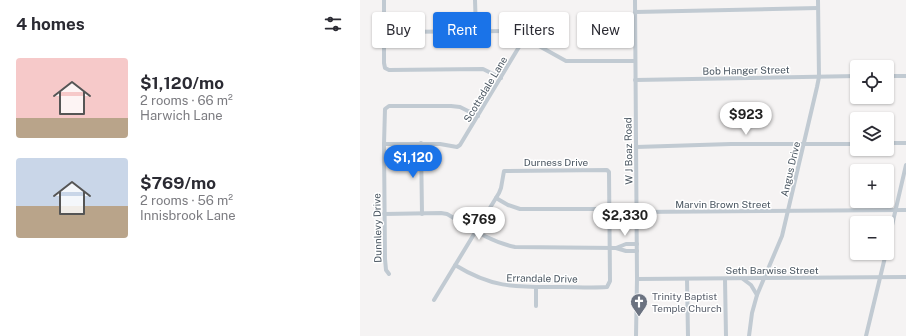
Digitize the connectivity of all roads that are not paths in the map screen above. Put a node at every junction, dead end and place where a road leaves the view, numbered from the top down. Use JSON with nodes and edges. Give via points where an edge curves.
{"nodes":[{"id":1,"x":384,"y":0,"type":"edge"},
{"id":2,"x":475,"y":0,"type":"edge"},
{"id":3,"x":635,"y":0,"type":"edge"},
{"id":4,"x":818,"y":0,"type":"edge"},
{"id":5,"x":818,"y":8,"type":"junction"},
{"id":6,"x":384,"y":12,"type":"edge"},
{"id":7,"x":475,"y":12,"type":"edge"},
{"id":8,"x":635,"y":12,"type":"junction"},
{"id":9,"x":384,"y":48,"type":"edge"},
{"id":10,"x":519,"y":48,"type":"edge"},
{"id":11,"x":543,"y":48,"type":"edge"},
{"id":12,"x":635,"y":61,"type":"junction"},
{"id":13,"x":850,"y":76,"type":"edge"},
{"id":14,"x":894,"y":76,"type":"edge"},
{"id":15,"x":905,"y":76,"type":"edge"},
{"id":16,"x":819,"y":77,"type":"junction"},
{"id":17,"x":501,"y":78,"type":"junction"},
{"id":18,"x":635,"y":80,"type":"junction"},
{"id":19,"x":478,"y":116,"type":"junction"},
{"id":20,"x":906,"y":143,"type":"edge"},
{"id":21,"x":384,"y":144,"type":"junction"},
{"id":22,"x":421,"y":144,"type":"junction"},
{"id":23,"x":803,"y":144,"type":"junction"},
{"id":24,"x":850,"y":144,"type":"edge"},
{"id":25,"x":894,"y":144,"type":"edge"},
{"id":26,"x":636,"y":147,"type":"junction"},
{"id":27,"x":906,"y":165,"type":"edge"},
{"id":28,"x":496,"y":198,"type":"junction"},
{"id":29,"x":610,"y":209,"type":"junction"},
{"id":30,"x":906,"y":210,"type":"edge"},
{"id":31,"x":788,"y":211,"type":"junction"},
{"id":32,"x":896,"y":211,"type":"junction"},
{"id":33,"x":636,"y":212,"type":"junction"},
{"id":34,"x":384,"y":214,"type":"junction"},
{"id":35,"x":422,"y":214,"type":"junction"},
{"id":36,"x":894,"y":219,"type":"edge"},
{"id":37,"x":476,"y":231,"type":"junction"},
{"id":38,"x":637,"y":244,"type":"junction"},
{"id":39,"x":610,"y":248,"type":"junction"},
{"id":40,"x":616,"y":248,"type":"junction"},
{"id":41,"x":637,"y":251,"type":"junction"},
{"id":42,"x":884,"y":260,"type":"edge"},
{"id":43,"x":456,"y":265,"type":"junction"},
{"id":44,"x":389,"y":274,"type":"dead end"},
{"id":45,"x":880,"y":277,"type":"junction"},
{"id":46,"x":906,"y":277,"type":"edge"},
{"id":47,"x":743,"y":278,"type":"junction"},
{"id":48,"x":764,"y":278,"type":"junction"},
{"id":49,"x":637,"y":279,"type":"junction"},
{"id":50,"x":687,"y":279,"type":"junction"},
{"id":51,"x":725,"y":279,"type":"junction"},
{"id":52,"x":536,"y":287,"type":"junction"},
{"id":53,"x":757,"y":295,"type":"junction"},
{"id":54,"x":434,"y":300,"type":"dead end"},
{"id":55,"x":536,"y":306,"type":"dead end"},
{"id":56,"x":637,"y":325,"type":"junction"},
{"id":57,"x":632,"y":336,"type":"edge"},
{"id":58,"x":636,"y":336,"type":"edge"},
{"id":59,"x":688,"y":336,"type":"edge"},
{"id":60,"x":726,"y":336,"type":"edge"},
{"id":61,"x":750,"y":336,"type":"edge"},
{"id":62,"x":866,"y":336,"type":"edge"}],
"edges":[{"from":1,"to":6,"type":"street"},
{"from":2,"to":7,"type":"street"},
{"from":3,"to":8,"type":"street","name":"W J Boaz Road"},
{"from":4,"to":5,"type":"street","name":"Angus Drive"},
{"from":5,"to":8,"type":"street"},
{"from":5,"to":16,"type":"street","name":"Angus Drive"},
{"from":8,"to":12,"type":"street","name":"W J Boaz Road"},
{"from":9,"to":17,"type":"street","via":[[385,68],[389,70],[483,69]]},
{"from":10,"to":17,"type":"street","name":"Scottsdale Lane"},
{"from":11,"to":12,"type":"street","via":[[566,61]]},
{"from":12,"to":18,"type":"street","name":"W J Boaz Road"},
{"from":13,"to":16,"type":"street","name":"Bob Hanger Street"},
{"from":14,"to":15,"type":"street"},
{"from":16,"to":18,"type":"street","name":"Bob Hanger Street"},
{"from":16,"to":23,"type":"street","name":"Angus Drive"},
{"from":17,"to":19,"type":"street","name":"Scottsdale Lane"},
{"from":18,"to":26,"type":"street","name":"W J Boaz Road"},
{"from":19,"to":21,"type":"street","name":"Dunnlevy Drive","via":[[460,107],[389,106],[384,112]]},
{"from":19,"to":22,"type":"street","name":"Scottsdale Lane","via":[[460,146]]},
{"from":20,"to":25,"type":"street"},
{"from":21,"to":22,"type":"street"},
{"from":21,"to":34,"type":"street","name":"Dunnlevy Drive"},
{"from":22,"to":35,"type":"street"},
{"from":23,"to":24,"type":"street"},
{"from":23,"to":26,"type":"street"},
{"from":23,"to":31,"type":"street","name":"Angus Drive"},
{"from":26,"to":33,"type":"street","name":"W J Boaz Road"},
{"from":27,"to":32,"type":"street"},
{"from":28,"to":29,"type":"street","via":[[520,209]]},
{"from":28,"to":29,"type":"street","name":"Durness Drive","via":[[504,171],[608,170]]},
{"from":28,"to":37,"type":"street"},
{"from":29,"to":39,"type":"street"},
{"from":30,"to":32,"type":"street","name":"Marvin Brown Street"},
{"from":31,"to":32,"type":"street","name":"Marvin Brown Street"},
{"from":31,"to":33,"type":"street","name":"Marvin Brown Street"},
{"from":31,"to":48,"type":"street","name":"Angus Drive","via":[[780,242]]},
{"from":32,"to":36,"type":"street"},
{"from":33,"to":38,"type":"street","name":"W J Boaz Road"},
{"from":34,"to":35,"type":"street"},
{"from":34,"to":44,"type":"street","name":"Dunnlevy Drive","via":[[385,266]]},
{"from":35,"to":37,"type":"street","via":[[447,214]]},
{"from":37,"to":39,"type":"street","via":[[502,245],[515,248]]},
{"from":37,"to":43,"type":"street"},
{"from":38,"to":40,"type":"street","via":[[626,244]]},
{"from":38,"to":41,"type":"street","name":"W J Boaz Road"},
{"from":39,"to":40,"type":"street"},
{"from":39,"to":52,"type":"street","name":"Errandale Drive","via":[[609,285]]},
{"from":40,"to":41,"type":"street"},
{"from":41,"to":49,"type":"street","name":"W J Boaz Road"},
{"from":42,"to":45,"type":"street"},
{"from":43,"to":52,"type":"street","name":"Errandale Drive","via":[[492,283]]},
{"from":43,"to":54,"type":"street"},
{"from":45,"to":46,"type":"street","name":"Seth Barwise Street"},
{"from":45,"to":48,"type":"street","name":"Seth Barwise Street"},
{"from":45,"to":62,"type":"street"},
{"from":47,"to":48,"type":"street","name":"Seth Barwise Street"},
{"from":47,"to":51,"type":"street","name":"Seth Barwise Street"},
{"from":47,"to":53,"type":"street"},
{"from":48,"to":53,"type":"street","name":"Angus Drive"},
{"from":49,"to":50,"type":"street","name":"Seth Barwise Street"},
{"from":49,"to":56,"type":"street","name":"W J Boaz Road"},
{"from":50,"to":51,"type":"street","name":"Seth Barwise Street"},
{"from":50,"to":59,"type":"street"},
{"from":51,"to":60,"type":"street"},
{"from":52,"to":55,"type":"street"},
{"from":53,"to":61,"type":"street","name":"Angus Drive"},
{"from":56,"to":57,"type":"street","name":"W J Boaz Road"},
{"from":56,"to":58,"type":"street","name":"W J Boaz Road"}]}
